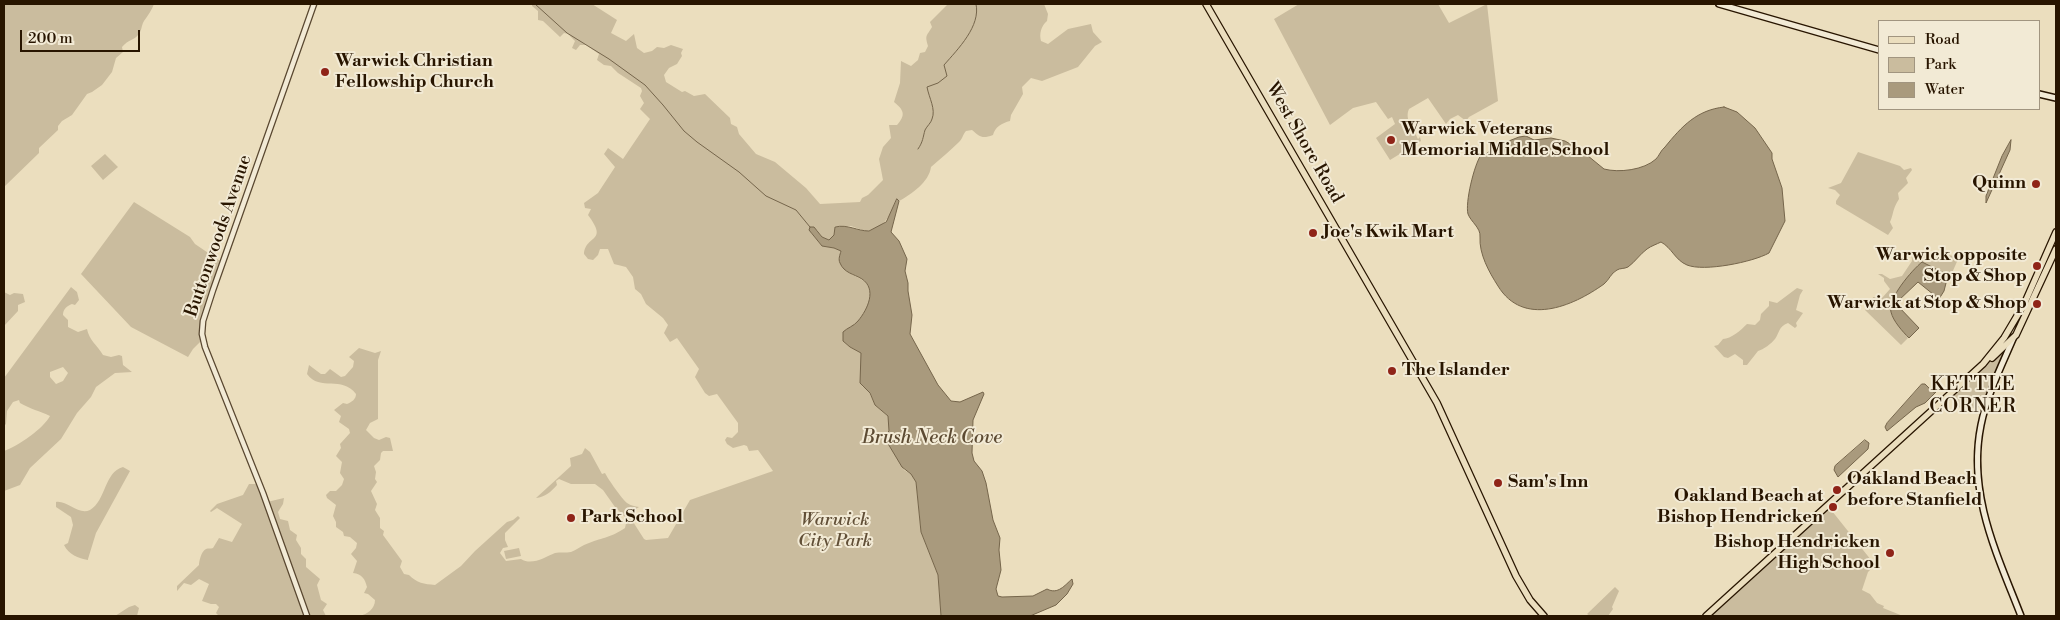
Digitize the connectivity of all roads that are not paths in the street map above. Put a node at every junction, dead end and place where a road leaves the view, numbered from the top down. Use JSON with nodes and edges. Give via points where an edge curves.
{"nodes":[{"id":1,"x":314,"y":4,"type":"edge"},
{"id":2,"x":1206,"y":4,"type":"edge"},
{"id":3,"x":1719,"y":4,"type":"edge"},
{"id":4,"x":1878,"y":50,"type":"edge"},
{"id":5,"x":2040,"y":94,"type":"edge"},
{"id":6,"x":2056,"y":98,"type":"edge"},
{"id":7,"x":2056,"y":232,"type":"edge"},
{"id":8,"x":2056,"y":249,"type":"edge"},
{"id":9,"x":2023,"y":306,"type":"junction"},
{"id":10,"x":2014,"y":337,"type":"junction"},
{"id":11,"x":1976,"y":370,"type":"junction"},
{"id":12,"x":307,"y":616,"type":"edge"},
{"id":13,"x":1544,"y":616,"type":"edge"},
{"id":14,"x":1706,"y":616,"type":"edge"},
{"id":15,"x":2021,"y":616,"type":"edge"}],
"edges":[{"from":1,"to":12,"type":"street","name":"Buttonwoods Avenue","via":[[213,290],[202,334]]},
{"from":2,"to":13,"type":"main road","name":"West Shore Road","via":[[1434,398],[1516,576]]},
{"from":3,"to":4,"type":"main road"},
{"from":5,"to":6,"type":"main road"},
{"from":7,"to":9,"type":"main road"},
{"from":8,"to":10,"type":"main road"},
{"from":9,"to":10,"type":"main road"},
{"from":9,"to":11,"type":"main road","via":[[2004,338]]},
{"from":10,"to":11,"type":"main road"},
{"from":10,"to":15,"type":"main road","via":[[1982,419],[1977,473],[1990,538]]},
{"from":11,"to":14,"type":"main road"}]}
